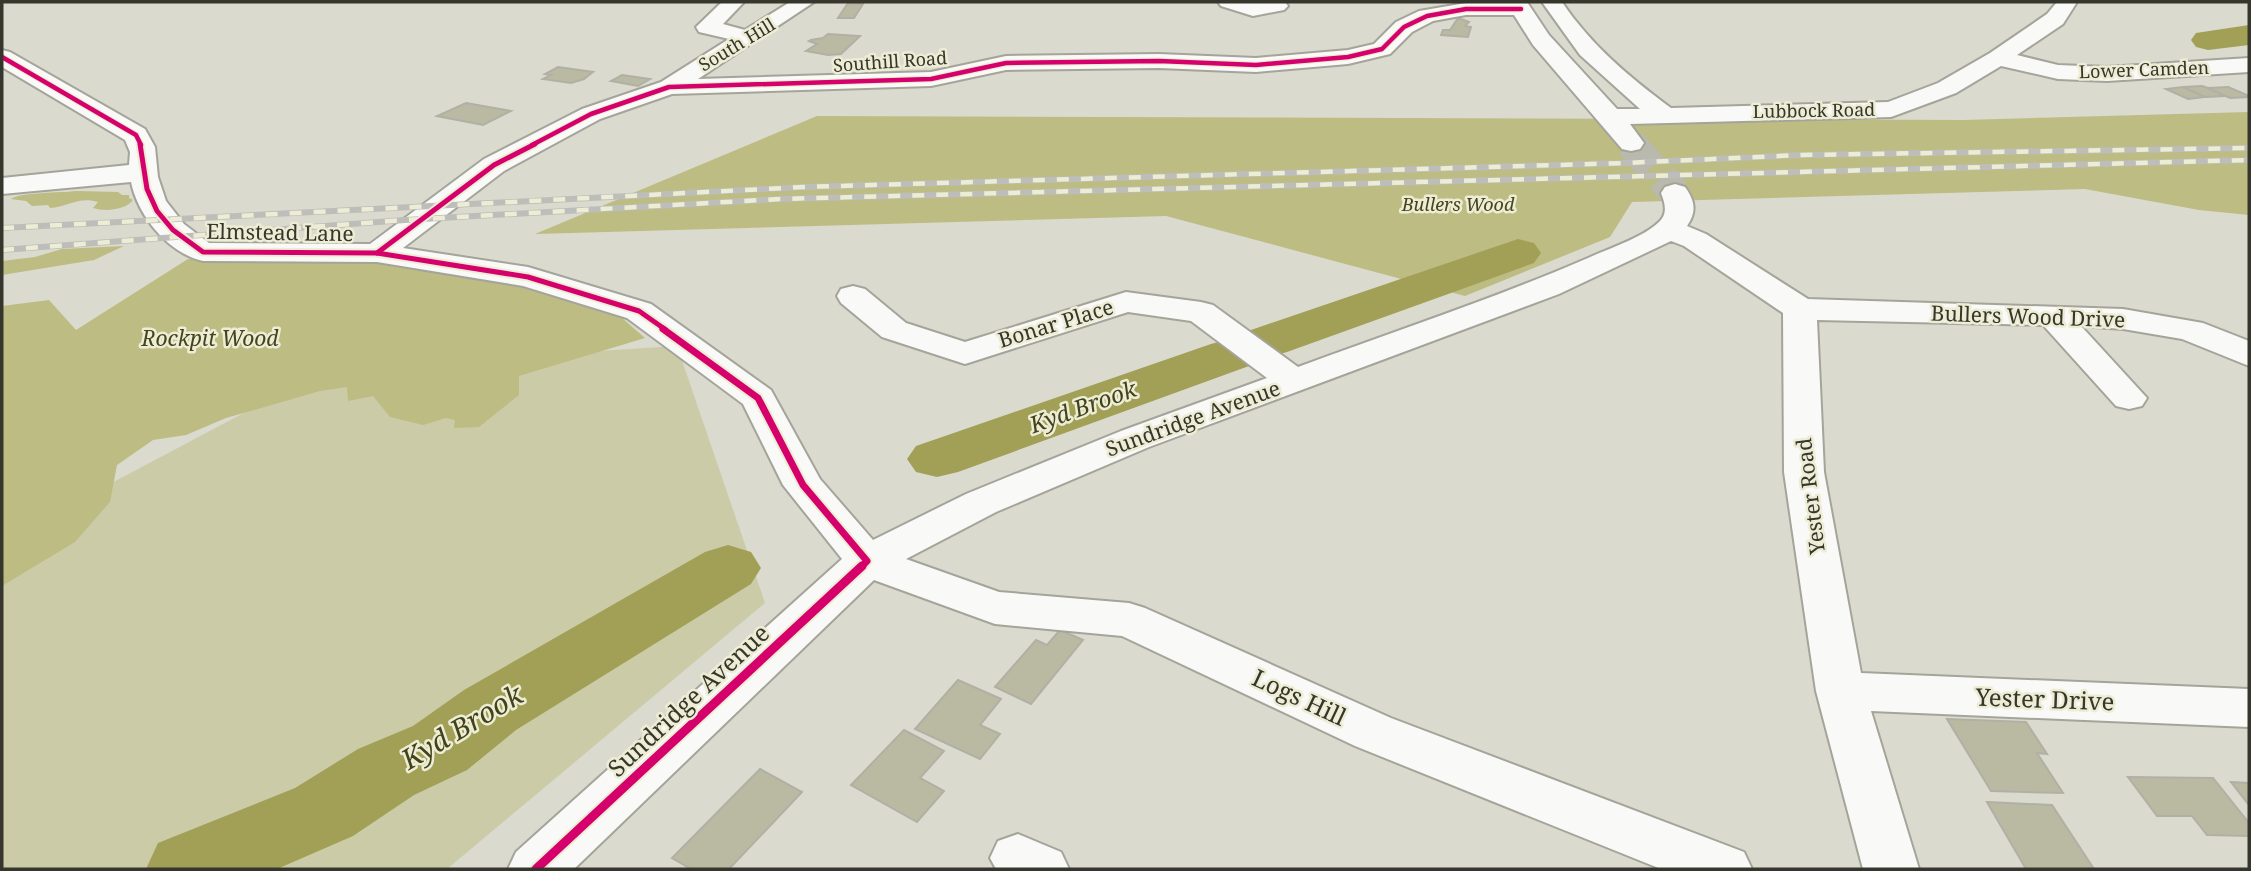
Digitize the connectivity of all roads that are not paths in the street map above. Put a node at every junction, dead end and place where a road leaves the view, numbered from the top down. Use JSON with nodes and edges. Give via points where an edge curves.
{"nodes":[{"id":1,"x":734,"y":2,"type":"edge"},
{"id":2,"x":804,"y":2,"type":"edge"},
{"id":3,"x":1228,"y":2,"type":"edge"},
{"id":4,"x":1275,"y":2,"type":"edge"},
{"id":5,"x":1552,"y":2,"type":"edge"},
{"id":6,"x":2067,"y":2,"type":"edge"},
{"id":7,"x":1519,"y":6,"type":"edge"},
{"id":8,"x":748,"y":37,"type":"junction"},
{"id":9,"x":2,"y":57,"type":"edge"},
{"id":10,"x":1998,"y":58,"type":"junction"},
{"id":11,"x":2249,"y":65,"type":"edge"},
{"id":12,"x":669,"y":87,"type":"junction"},
{"id":13,"x":1663,"y":114,"type":"junction"},
{"id":14,"x":1613,"y":117,"type":"junction"},
{"id":15,"x":1631,"y":143,"type":"tunnel mouth"},
{"id":16,"x":144,"y":172,"type":"junction"},
{"id":17,"x":2,"y":186,"type":"edge"},
{"id":18,"x":1675,"y":193,"type":"tunnel mouth"},
{"id":19,"x":1670,"y":230,"type":"junction"},
{"id":20,"x":377,"y":253,"type":"junction"},
{"id":21,"x":853,"y":296,"type":"dead end"},
{"id":22,"x":1800,"y":309,"type":"junction"},
{"id":23,"x":2052,"y":315,"type":"junction"},
{"id":24,"x":2244,"y":344,"type":"edge"},
{"id":25,"x":1295,"y":381,"type":"junction"},
{"id":26,"x":2129,"y":398,"type":"dead end"},
{"id":27,"x":867,"y":561,"type":"junction"},
{"id":28,"x":1840,"y":691,"type":"junction"},
{"id":29,"x":2249,"y":708,"type":"edge"},
{"id":30,"x":536,"y":869,"type":"edge"},
{"id":31,"x":1724,"y":869,"type":"edge"},
{"id":32,"x":1891,"y":869,"type":"edge"}],
"edges":[{"from":1,"to":8,"type":"street","via":[[707,27]]},
{"from":2,"to":8,"type":"street","name":"South Hill"},
{"from":3,"to":4,"type":"street","via":[[1253,10],[1277,6]]},
{"from":5,"to":13,"type":"street","via":[[1598,63]]},
{"from":6,"to":10,"type":"street","name":"Lubbock Road","via":[[2055,19]]},
{"from":7,"to":12,"type":"street","name":"Southill Road","via":[[1427,16],[1404,27],[1382,49],[1348,57],[1256,65],[1159,61],[1006,64],[931,79]]},
{"from":7,"to":14,"type":"street","via":[[1536,34]]},
{"from":8,"to":12,"type":"street","name":"South Hill"},
{"from":9,"to":16,"type":"street","name":"Elmstead Lane","via":[[136,135],[145,150]]},
{"from":10,"to":11,"type":"street","name":"Lower Camden","via":[[2058,72],[2107,74]]},
{"from":10,"to":13,"type":"street","name":"Lubbock Road","via":[[1947,88],[1891,109]]},
{"from":12,"to":20,"type":"street","name":"Southill Road","via":[[591,114],[494,165]]},
{"from":13,"to":14,"type":"street","name":"Lubbock Road"},
{"from":14,"to":15,"type":"street"},
{"from":16,"to":17,"type":"street"},
{"from":16,"to":20,"type":"street","name":"Elmstead Lane","via":[[153,207],[184,242],[203,252]]},
{"from":18,"to":19,"type":"street","via":[[1679,217]]},
{"from":19,"to":22,"type":"street","via":[[1695,240]]},
{"from":19,"to":25,"type":"street","name":"Sundridge Avenue","via":[[1548,287]]},
{"from":20,"to":27,"type":"street","name":"Elmstead Lane","via":[[528,277],[639,311],[758,398],[803,485]]},
{"from":21,"to":25,"type":"street","name":"Bonar Place","via":[[894,330],[965,353],[1126,302],[1201,312]]},
{"from":22,"to":23,"type":"street","name":"Bullers Wood Drive"},
{"from":22,"to":28,"type":"street","name":"Yester Road","via":[[1804,472]]},
{"from":23,"to":24,"type":"street","name":"Bullers Wood Drive","via":[[2158,323]]},
{"from":23,"to":26,"type":"street"},
{"from":25,"to":27,"type":"street","name":"Sundridge Avenue","via":[[1135,439],[981,503]]},
{"from":27,"to":30,"type":"street","name":"Sundridge Avenue"},
{"from":27,"to":31,"type":"street","name":"Logs Hill","via":[[995,608],[1129,620],[1373,732]]},
{"from":28,"to":29,"type":"street","name":"Yester Drive"},
{"from":28,"to":32,"type":"street","name":"Yester Road"}]}
